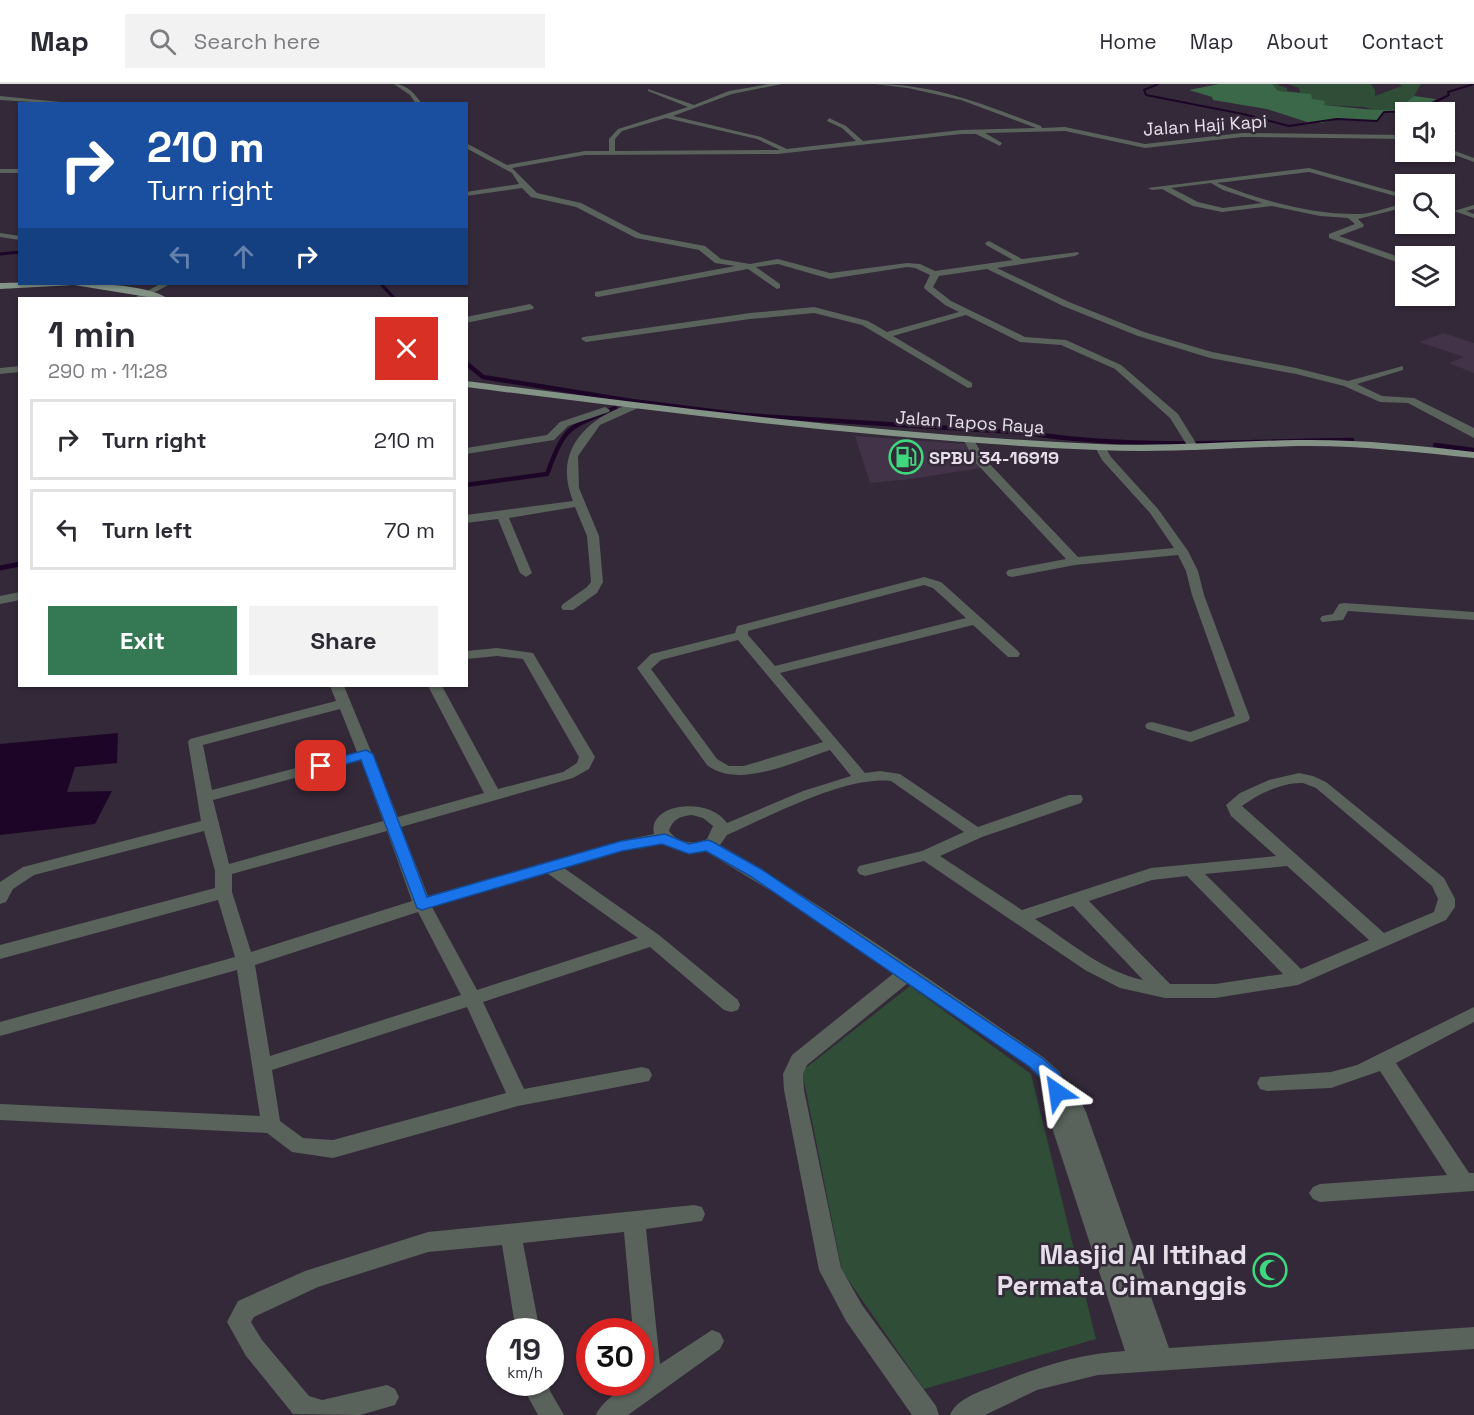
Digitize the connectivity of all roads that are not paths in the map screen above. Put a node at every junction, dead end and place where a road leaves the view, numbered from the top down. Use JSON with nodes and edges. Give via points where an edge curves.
{"nodes":[{"id":1,"x":397,"y":84,"type":"edge"},
{"id":2,"x":778,"y":84,"type":"edge"},
{"id":3,"x":878,"y":84,"type":"edge"},
{"id":4,"x":650,"y":90,"type":"dead end"},
{"id":5,"x":947,"y":96,"type":"junction"},
{"id":6,"x":0,"y":98,"type":"edge"},
{"id":7,"x":925,"y":100,"type":"dead end"},
{"id":8,"x":40,"y":102,"type":"edge"},
{"id":9,"x":418,"y":102,"type":"edge"},
{"id":10,"x":694,"y":106,"type":"junction"},
{"id":11,"x":663,"y":115,"type":"junction"},
{"id":12,"x":829,"y":120,"type":"dead end"},
{"id":13,"x":1044,"y":129,"type":"junction"},
{"id":14,"x":976,"y":131,"type":"junction"},
{"id":15,"x":1395,"y":137,"type":"edge"},
{"id":16,"x":861,"y":142,"type":"junction"},
{"id":17,"x":1000,"y":144,"type":"dead end"},
{"id":18,"x":468,"y":146,"type":"edge"},
{"id":19,"x":789,"y":151,"type":"junction"},
{"id":20,"x":612,"y":152,"type":"junction"},
{"id":21,"x":1455,"y":153,"type":"edge"},
{"id":22,"x":1474,"y":160,"type":"edge"},
{"id":23,"x":508,"y":167,"type":"junction"},
{"id":24,"x":0,"y":171,"type":"edge"},
{"id":25,"x":18,"y":171,"type":"edge"},
{"id":26,"x":1211,"y":182,"type":"junction"},
{"id":27,"x":524,"y":186,"type":"junction"},
{"id":28,"x":1164,"y":187,"type":"junction"},
{"id":29,"x":1152,"y":188,"type":"dead end"},
{"id":30,"x":468,"y":194,"type":"edge"},
{"id":31,"x":1395,"y":194,"type":"edge"},
{"id":32,"x":1274,"y":204,"type":"junction"},
{"id":33,"x":1474,"y":207,"type":"edge"},
{"id":34,"x":1395,"y":208,"type":"edge"},
{"id":35,"x":1474,"y":216,"type":"edge"},
{"id":36,"x":1357,"y":217,"type":"junction"},
{"id":37,"x":0,"y":235,"type":"edge"},
{"id":38,"x":18,"y":237,"type":"edge"},
{"id":39,"x":989,"y":243,"type":"dead end"},
{"id":40,"x":1075,"y":254,"type":"dead end"},
{"id":41,"x":1395,"y":258,"type":"edge"},
{"id":42,"x":1020,"y":261,"type":"junction"},
{"id":43,"x":749,"y":266,"type":"junction"},
{"id":44,"x":989,"y":267,"type":"junction"},
{"id":45,"x":934,"y":274,"type":"junction"},
{"id":46,"x":36,"y":285,"type":"edge"},
{"id":47,"x":83,"y":285,"type":"edge"},
{"id":48,"x":164,"y":285,"type":"edge"},
{"id":49,"x":0,"y":286,"type":"edge"},
{"id":50,"x":777,"y":286,"type":"dead end"},
{"id":51,"x":598,"y":294,"type":"dead end"},
{"id":52,"x":142,"y":296,"type":"edge"},
{"id":53,"x":530,"y":307,"type":"dead end"},
{"id":54,"x":967,"y":312,"type":"junction"},
{"id":55,"x":468,"y":321,"type":"edge"},
{"id":56,"x":887,"y":335,"type":"junction"},
{"id":57,"x":586,"y":339,"type":"dead end"},
{"id":58,"x":1400,"y":368,"type":"dead end"},
{"id":59,"x":18,"y":369,"type":"edge"},
{"id":60,"x":0,"y":371,"type":"edge"},
{"id":61,"x":468,"y":384,"type":"edge"},
{"id":62,"x":1348,"y":384,"type":"junction"},
{"id":63,"x":968,"y":385,"type":"dead end"},
{"id":64,"x":618,"y":404,"type":"junction"},
{"id":65,"x":634,"y":406,"type":"junction"},
{"id":66,"x":968,"y":440,"type":"junction"},
{"id":67,"x":1190,"y":442,"type":"junction"},
{"id":68,"x":1471,"y":445,"type":"edge"},
{"id":69,"x":1100,"y":447,"type":"junction"},
{"id":70,"x":468,"y":451,"type":"edge"},
{"id":71,"x":580,"y":503,"type":"junction"},
{"id":72,"x":501,"y":515,"type":"junction"},
{"id":73,"x":468,"y":519,"type":"edge"},
{"id":74,"x":1182,"y":551,"type":"junction"},
{"id":75,"x":1075,"y":561,"type":"junction"},
{"id":76,"x":526,"y":573,"type":"dead end"},
{"id":77,"x":1012,"y":573,"type":"dead end"},
{"id":78,"x":18,"y":597,"type":"edge"},
{"id":79,"x":0,"y":600,"type":"edge"},
{"id":80,"x":568,"y":606,"type":"dead end"},
{"id":81,"x":1474,"y":616,"type":"edge"},
{"id":82,"x":1327,"y":619,"type":"dead end"},
{"id":83,"x":975,"y":620,"type":"junction"},
{"id":84,"x":741,"y":635,"type":"junction"},
{"id":85,"x":1013,"y":654,"type":"dead end"},
{"id":86,"x":468,"y":655,"type":"edge"},
{"id":87,"x":772,"y":671,"type":"junction"},
{"id":88,"x":337,"y":687,"type":"edge"},
{"id":89,"x":436,"y":687,"type":"edge"},
{"id":90,"x":345,"y":703,"type":"junction"},
{"id":91,"x":1152,"y":726,"type":"dead end"},
{"id":92,"x":833,"y":744,"type":"junction"},
{"id":93,"x":366,"y":754,"type":"junction"},
{"id":94,"x":862,"y":778,"type":"junction"},
{"id":95,"x":493,"y":795,"type":"junction"},
{"id":96,"x":206,"y":797,"type":"junction"},
{"id":97,"x":1075,"y":799,"type":"dead end"},
{"id":98,"x":210,"y":824,"type":"junction"},
{"id":99,"x":393,"y":825,"type":"junction"},
{"id":100,"x":720,"y":832,"type":"junction"},
{"id":101,"x":976,"y":833,"type":"junction"},
{"id":102,"x":665,"y":838,"type":"junction"},
{"id":103,"x":708,"y":845,"type":"junction"},
{"id":104,"x":927,"y":855,"type":"junction"},
{"id":105,"x":1290,"y":860,"type":"junction"},
{"id":106,"x":550,"y":867,"type":"junction"},
{"id":107,"x":865,"y":870,"type":"dead end"},
{"id":108,"x":1191,"y":870,"type":"junction"},
{"id":109,"x":223,"y":871,"type":"junction"},
{"id":110,"x":224,"y":892,"type":"junction"},
{"id":111,"x":0,"y":898,"type":"edge"},
{"id":112,"x":1077,"y":899,"type":"junction"},
{"id":113,"x":422,"y":904,"type":"junction"},
{"id":114,"x":1021,"y":917,"type":"junction"},
{"id":115,"x":653,"y":940,"type":"junction"},
{"id":116,"x":1381,"y":941,"type":"junction"},
{"id":117,"x":0,"y":952,"type":"edge"},
{"id":118,"x":245,"y":962,"type":"junction"},
{"id":119,"x":906,"y":974,"type":"junction"},
{"id":120,"x":1298,"y":978,"type":"junction"},
{"id":121,"x":1166,"y":991,"type":"junction"},
{"id":122,"x":473,"y":999,"type":"junction"},
{"id":123,"x":731,"y":1005,"type":"dead end"},
{"id":124,"x":1474,"y":1014,"type":"edge"},
{"id":125,"x":0,"y":1029,"type":"edge"},
{"id":126,"x":1384,"y":1060,"type":"junction"},
{"id":127,"x":261,"y":1066,"type":"junction"},
{"id":128,"x":642,"y":1075,"type":"dead end"},
{"id":129,"x":1267,"y":1083,"type":"dead end"},
{"id":130,"x":518,"y":1098,"type":"junction"},
{"id":131,"x":0,"y":1112,"type":"edge"},
{"id":132,"x":271,"y":1125,"type":"junction"},
{"id":133,"x":1469,"y":1182,"type":"edge"},
{"id":134,"x":1320,"y":1193,"type":"dead end"},
{"id":135,"x":694,"y":1214,"type":"dead end"},
{"id":136,"x":634,"y":1221,"type":"junction"},
{"id":137,"x":512,"y":1235,"type":"junction"},
{"id":138,"x":526,"y":1318,"type":"edge"},
{"id":139,"x":643,"y":1318,"type":"edge"},
{"id":140,"x":1474,"y":1338,"type":"edge"},
{"id":141,"x":712,"y":1341,"type":"dead end"},
{"id":142,"x":1150,"y":1360,"type":"junction"},
{"id":143,"x":654,"y":1383,"type":"edge"},
{"id":144,"x":540,"y":1396,"type":"edge"},
{"id":145,"x":636,"y":1396,"type":"edge"},
{"id":146,"x":387,"y":1397,"type":"dead end"},
{"id":147,"x":552,"y":1415,"type":"edge"},
{"id":148,"x":608,"y":1415,"type":"edge"},
{"id":149,"x":927,"y":1415,"type":"edge"},
{"id":150,"x":962,"y":1415,"type":"edge"}],
"edges":[{"from":1,"to":9,"type":"street"},
{"from":2,"to":10,"type":"street","via":[[731,92]]},
{"from":3,"to":5,"type":"street","via":[[908,86]]},
{"from":4,"to":10,"type":"street"},
{"from":5,"to":7,"type":"street"},
{"from":5,"to":13,"type":"street"},
{"from":6,"to":8,"type":"street"},
{"from":10,"to":11,"type":"street"},
{"from":11,"to":19,"type":"street","via":[[759,138]]},
{"from":11,"to":20,"type":"street","via":[[620,130],[612,139]]},
{"from":12,"to":16,"type":"street"},
{"from":13,"to":14,"type":"street","name":"Jalan Haji Kapi"},
{"from":13,"to":15,"type":"street","name":"Jalan Haji Kapi","via":[[1074,130],[1145,146],[1242,135]]},
{"from":14,"to":16,"type":"street","name":"Jalan Haji Kapi"},
{"from":14,"to":17,"type":"street"},
{"from":16,"to":19,"type":"street","name":"Jalan Haji Kapi"},
{"from":18,"to":23,"type":"street"},
{"from":19,"to":20,"type":"street","name":"Jalan Haji Kapi"},
{"from":20,"to":23,"type":"street","name":"Jalan Haji Kapi","via":[[568,155]]},
{"from":21,"to":22,"type":"street"},
{"from":23,"to":27,"type":"street"},
{"from":24,"to":25,"type":"street"},
{"from":26,"to":28,"type":"street"},
{"from":26,"to":31,"type":"street","via":[[1309,170]]},
{"from":26,"to":32,"type":"street"},
{"from":27,"to":30,"type":"street"},
{"from":27,"to":43,"type":"street","via":[[537,197],[578,205],[639,236],[691,244],[718,261]]},
{"from":28,"to":29,"type":"street"},
{"from":28,"to":32,"type":"street","via":[[1196,204],[1222,210]]},
{"from":32,"to":36,"type":"street","via":[[1317,214]]},
{"from":33,"to":35,"type":"street","via":[[1455,210]]},
{"from":34,"to":36,"type":"street"},
{"from":36,"to":41,"type":"street","via":[[1351,218],[1360,225],[1332,236]]},
{"from":37,"to":38,"type":"street"},
{"from":39,"to":42,"type":"street"},
{"from":40,"to":42,"type":"street"},
{"from":42,"to":44,"type":"street"},
{"from":43,"to":45,"type":"street","via":[[778,261],[830,276],[907,265]]},
{"from":43,"to":50,"type":"street"},
{"from":43,"to":51,"type":"street"},
{"from":44,"to":45,"type":"street"},
{"from":44,"to":62,"type":"street","via":[[1066,304],[1156,339],[1210,355]]},
{"from":45,"to":54,"type":"street","via":[[928,287],[938,298]]},
{"from":46,"to":49,"type":"main road"},
{"from":47,"to":52,"type":"main road"},
{"from":48,"to":52,"type":"street"},
{"from":53,"to":55,"type":"street"},
{"from":54,"to":56,"type":"street"},
{"from":54,"to":67,"type":"street","via":[[1023,340],[1063,342],[1118,367],[1174,416]]},
{"from":56,"to":57,"type":"street","via":[[851,318],[808,310]]},
{"from":56,"to":63,"type":"street"},
{"from":58,"to":62,"type":"street"},
{"from":59,"to":60,"type":"street"},
{"from":61,"to":64,"type":"main road","name":"Jalan Tapos Raya"},
{"from":62,"to":68,"type":"street","via":[[1380,399],[1410,400],[1470,430]]},
{"from":64,"to":65,"type":"main road","name":"Jalan Tapos Raya"},
{"from":64,"to":70,"type":"street","via":[[564,424],[550,438]]},
{"from":65,"to":66,"type":"main road","name":"Jalan Tapos Raya"},
{"from":65,"to":71,"type":"street","via":[[602,419],[584,436],[573,456],[573,488]]},
{"from":66,"to":69,"type":"main road","name":"Jalan Tapos Raya"},
{"from":66,"to":75,"type":"street","via":[[981,461]]},
{"from":67,"to":68,"type":"main road","name":"Jalan Tapos Raya"},
{"from":67,"to":69,"type":"main road","name":"Jalan Tapos Raya"},
{"from":69,"to":74,"type":"street"},
{"from":71,"to":72,"type":"street"},
{"from":71,"to":80,"type":"street","via":[[593,536],[597,582]]},
{"from":72,"to":73,"type":"street"},
{"from":72,"to":76,"type":"street"},
{"from":74,"to":75,"type":"street"},
{"from":74,"to":91,"type":"street","via":[[1243,718],[1191,737]]},
{"from":75,"to":77,"type":"street"},
{"from":78,"to":79,"type":"street"},
{"from":81,"to":82,"type":"street","via":[[1344,607],[1338,617]]},
{"from":83,"to":84,"type":"street","via":[[937,585],[924,581],[748,626]]},
{"from":83,"to":85,"type":"street"},
{"from":83,"to":87,"type":"street"},
{"from":84,"to":87,"type":"street"},
{"from":84,"to":92,"type":"street","via":[[656,657],[644,668],[712,762],[731,771],[747,770]]},
{"from":86,"to":95,"type":"street","via":[[496,652],[528,656],[587,757],[584,766],[568,775]]},
{"from":87,"to":92,"type":"street"},
{"from":88,"to":90,"type":"street"},
{"from":89,"to":95,"type":"street"},
{"from":90,"to":93,"type":"street"},
{"from":90,"to":96,"type":"street","via":[[195,742]]},
{"from":92,"to":94,"type":"street"},
{"from":93,"to":96,"type":"street"},
{"from":93,"to":99,"type":"street"},
{"from":94,"to":100,"type":"street","via":[[794,800]]},
{"from":94,"to":101,"type":"street","via":[[879,774],[895,777]]},
{"from":95,"to":99,"type":"street"},
{"from":96,"to":98,"type":"street"},
{"from":97,"to":101,"type":"street"},
{"from":98,"to":109,"type":"street"},
{"from":98,"to":111,"type":"street","via":[[29,871],[12,879]]},
{"from":99,"to":109,"type":"street"},
{"from":99,"to":113,"type":"street"},
{"from":100,"to":102,"type":"street","via":[[721,826],[711,814],[682,811],[662,825]]},
{"from":100,"to":103,"type":"street"},
{"from":101,"to":104,"type":"street"},
{"from":102,"to":103,"type":"street","via":[[670,844],[689,849]]},
{"from":102,"to":106,"type":"street","via":[[621,846]]},
{"from":103,"to":119,"type":"street","via":[[756,872]]},
{"from":104,"to":107,"type":"street"},
{"from":104,"to":114,"type":"street"},
{"from":105,"to":108,"type":"street"},
{"from":105,"to":116,"type":"street"},
{"from":105,"to":116,"type":"street","via":[[1234,805],[1248,794],[1296,778],[1308,779],[1321,785],[1438,882],[1448,896],[1447,908],[1440,916]]},
{"from":106,"to":113,"type":"street"},
{"from":106,"to":115,"type":"street"},
{"from":108,"to":112,"type":"street","via":[[1151,874]]},
{"from":108,"to":120,"type":"street"},
{"from":109,"to":110,"type":"street"},
{"from":110,"to":117,"type":"street"},
{"from":110,"to":118,"type":"street"},
{"from":112,"to":114,"type":"street"},
{"from":112,"to":121,"type":"street"},
{"from":113,"to":118,"type":"street"},
{"from":113,"to":122,"type":"street"},
{"from":114,"to":121,"type":"street","via":[[1090,965],[1126,983]]},
{"from":115,"to":122,"type":"street"},
{"from":115,"to":123,"type":"street"},
{"from":116,"to":120,"type":"street"},
{"from":118,"to":125,"type":"street"},
{"from":118,"to":127,"type":"street"},
{"from":119,"to":142,"type":"street","via":[[1036,1062],[1053,1078],[1057,1092],[1053,1100]]},
{"from":119,"to":149,"type":"street","via":[[799,1060],[793,1074],[830,1270],[854,1313]]},
{"from":120,"to":121,"type":"street","via":[[1215,991]]},
{"from":122,"to":127,"type":"street"},
{"from":122,"to":130,"type":"street"},
{"from":124,"to":126,"type":"street"},
{"from":126,"to":129,"type":"street","via":[[1331,1080]]},
{"from":126,"to":133,"type":"street"},
{"from":127,"to":132,"type":"street"},
{"from":128,"to":130,"type":"street"},
{"from":130,"to":132,"type":"street","via":[[333,1149],[299,1146]]},
{"from":131,"to":132,"type":"street"},
{"from":133,"to":134,"type":"street"},
{"from":135,"to":136,"type":"street"},
{"from":136,"to":137,"type":"street"},
{"from":136,"to":139,"type":"street"},
{"from":137,"to":138,"type":"street"},
{"from":137,"to":146,"type":"street","via":[[428,1242],[325,1274],[246,1309],[238,1322],[254,1348],[303,1406],[322,1412]]},
{"from":140,"to":142,"type":"street"},
{"from":141,"to":143,"type":"street"},
{"from":142,"to":150,"type":"street","via":[[1098,1364],[1035,1379]]},
{"from":144,"to":147,"type":"street"},
{"from":145,"to":148,"type":"street"}]}
